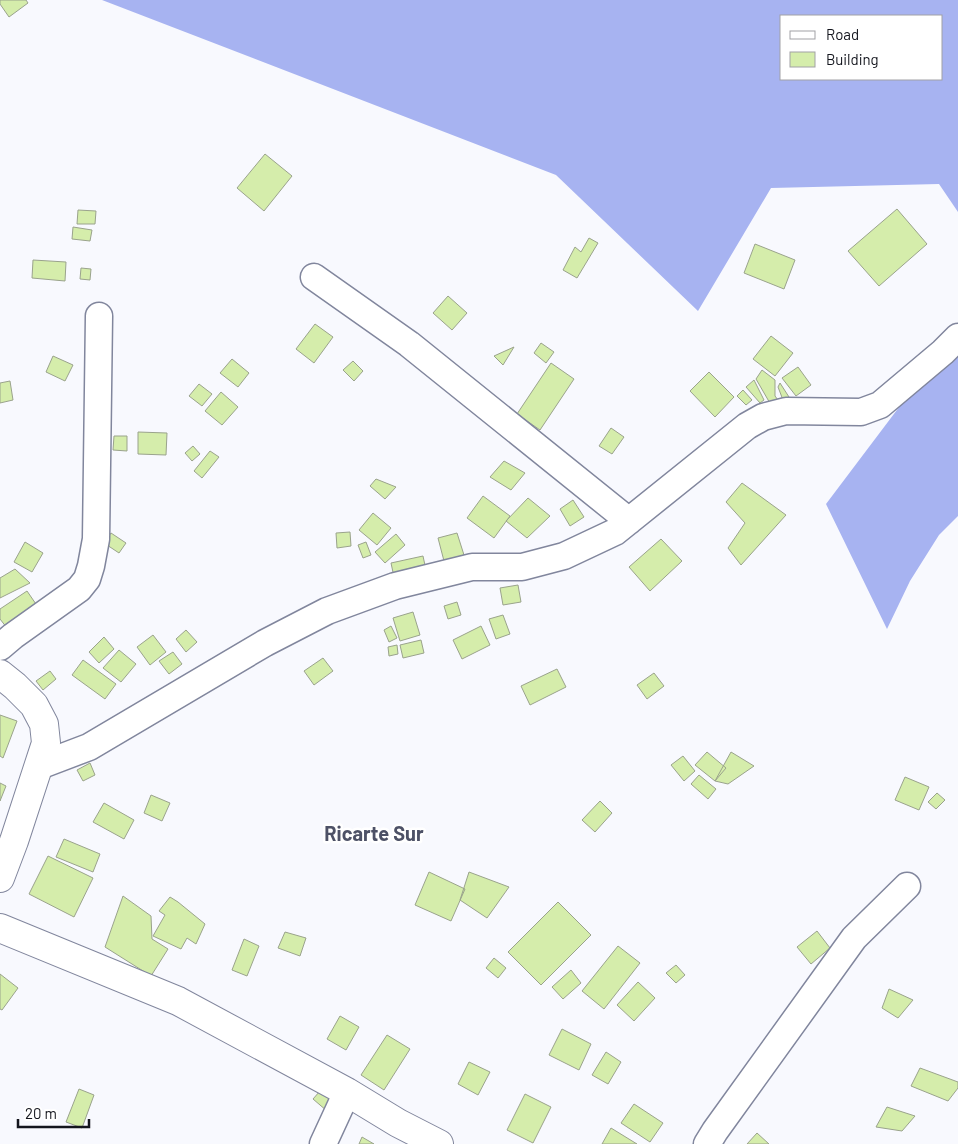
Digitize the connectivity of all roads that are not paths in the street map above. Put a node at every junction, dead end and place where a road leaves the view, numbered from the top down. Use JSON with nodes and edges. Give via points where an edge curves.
{"nodes":[{"id":1,"x":314,"y":277,"type":"dead end"},
{"id":2,"x":98,"y":316,"type":"dead end"},
{"id":3,"x":958,"y":337,"type":"edge"},
{"id":4,"x":629,"y":521,"type":"junction"},
{"id":5,"x":0,"y":648,"type":"edge"},
{"id":6,"x":0,"y":674,"type":"edge"},
{"id":7,"x":39,"y":766,"type":"junction"},
{"id":8,"x":0,"y":878,"type":"edge"},
{"id":9,"x":907,"y":886,"type":"dead end"},
{"id":10,"x":0,"y":928,"type":"edge"},
{"id":11,"x":347,"y":1092,"type":"junction"},
{"id":12,"x":323,"y":1144,"type":"edge"},
{"id":13,"x":438,"y":1144,"type":"edge"},
{"id":14,"x":707,"y":1144,"type":"edge"}],
"edges":[{"from":1,"to":4,"type":"street","via":[[409,344]]},
{"from":2,"to":5,"type":"street","via":[[96,539],[91,566],[79,589]]},
{"from":3,"to":4,"type":"street","via":[[880,405],[861,412],[786,411],[763,417]]},
{"from":4,"to":7,"type":"street","via":[[615,532],[564,556],[522,568],[472,567],[395,586],[327,611],[265,643],[89,747]]},
{"from":6,"to":7,"type":"street","via":[[34,705],[44,724],[46,743]]},
{"from":7,"to":8,"type":"street"},
{"from":9,"to":14,"type":"street","via":[[854,938]]},
{"from":10,"to":11,"type":"street","via":[[178,1000]]},
{"from":11,"to":12,"type":"street"},
{"from":11,"to":13,"type":"street"}]}
